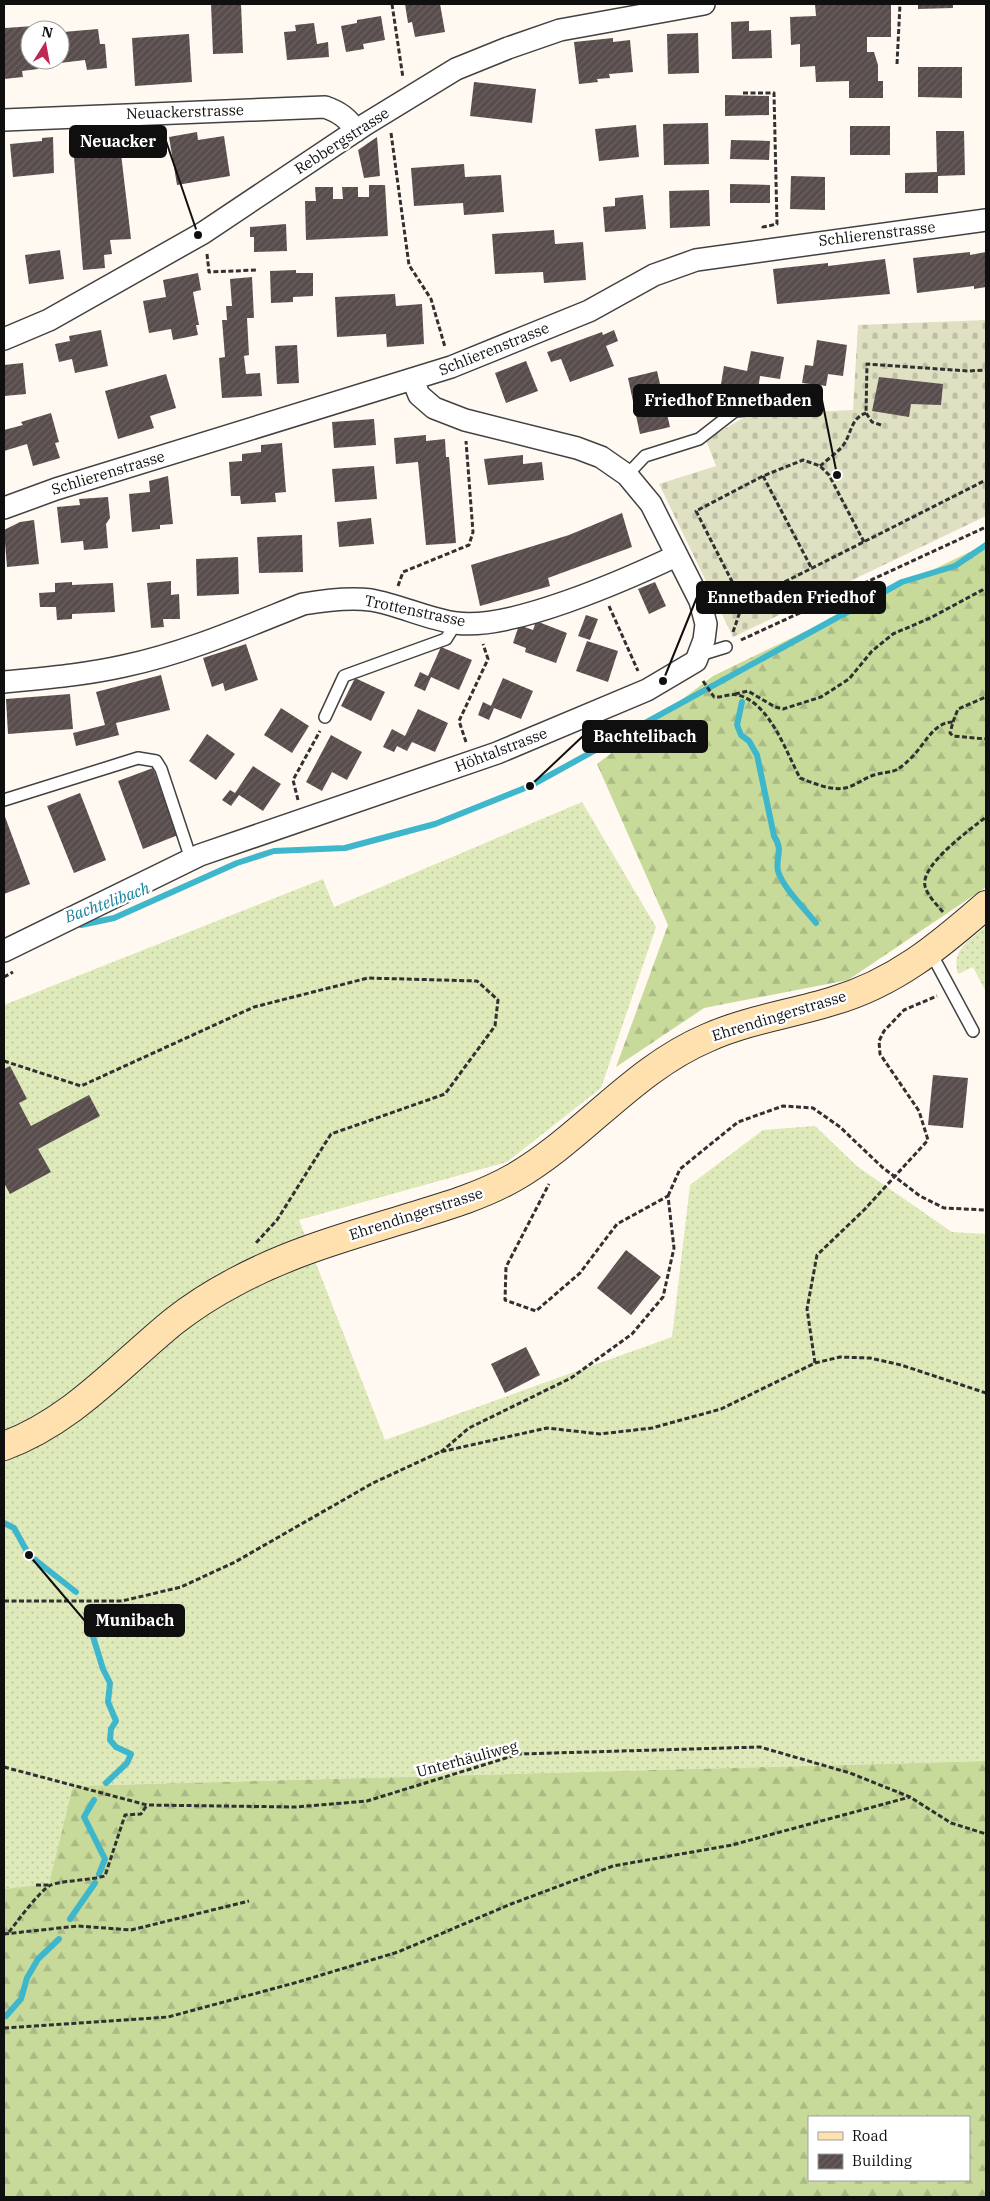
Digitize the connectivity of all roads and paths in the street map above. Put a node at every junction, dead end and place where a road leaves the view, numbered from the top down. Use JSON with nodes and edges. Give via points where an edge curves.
{"nodes":[{"id":1,"x":392,"y":4,"type":"edge"},
{"id":2,"x":704,"y":4,"type":"edge"},
{"id":3,"x":900,"y":4,"type":"edge"},
{"id":4,"x":897,"y":64,"type":"dead end"},
{"id":5,"x":403,"y":80,"type":"dead end"},
{"id":6,"x":743,"y":93,"type":"dead end"},
{"id":7,"x":4,"y":120,"type":"edge"},
{"id":8,"x":390,"y":127,"type":"dead end"},
{"id":9,"x":356,"y":131,"type":"junction"},
{"id":10,"x":986,"y":220,"type":"edge"},
{"id":11,"x":203,"y":232,"type":"junction"},
{"id":12,"x":764,"y":249,"type":"junction"},
{"id":13,"x":257,"y":270,"type":"dead end"},
{"id":14,"x":4,"y":339,"type":"edge"},
{"id":15,"x":451,"y":367,"type":"junction"},
{"id":16,"x":986,"y":370,"type":"edge"},
{"id":17,"x":413,"y":380,"type":"junction"},
{"id":18,"x":782,"y":407,"type":"dead end"},
{"id":19,"x":866,"y":413,"type":"junction"},
{"id":20,"x":465,"y":420,"type":"junction"},
{"id":21,"x":881,"y":425,"type":"dead end"},
{"id":22,"x":820,"y":466,"type":"junction"},
{"id":23,"x":627,"y":475,"type":"junction"},
{"id":24,"x":763,"y":476,"type":"junction"},
{"id":25,"x":986,"y":480,"type":"edge"},
{"id":26,"x":4,"y":508,"type":"edge"},
{"id":27,"x":986,"y":527,"type":"edge"},
{"id":28,"x":864,"y":542,"type":"junction"},
{"id":29,"x":676,"y":556,"type":"junction"},
{"id":30,"x":812,"y":569,"type":"junction"},
{"id":31,"x":601,"y":588,"type":"junction"},
{"id":32,"x":986,"y":588,"type":"edge"},
{"id":33,"x":743,"y":603,"type":"junction"},
{"id":34,"x":391,"y":605,"type":"junction"},
{"id":35,"x":466,"y":623,"type":"junction"},
{"id":36,"x":726,"y":647,"type":"junction"},
{"id":37,"x":700,"y":655,"type":"junction"},
{"id":38,"x":4,"y":682,"type":"edge"},
{"id":39,"x":706,"y":684,"type":"dead end"},
{"id":40,"x":646,"y":690,"type":"junction"},
{"id":41,"x":733,"y":694,"type":"junction"},
{"id":42,"x":986,"y":697,"type":"edge"},
{"id":43,"x":325,"y":717,"type":"joint"},
{"id":44,"x":954,"y":722,"type":"junction"},
{"id":45,"x":986,"y":739,"type":"edge"},
{"id":46,"x":472,"y":762,"type":"junction"},
{"id":47,"x":4,"y":800,"type":"edge"},
{"id":48,"x":986,"y":817,"type":"edge"},
{"id":49,"x":304,"y":819,"type":"junction"},
{"id":50,"x":191,"y":859,"type":"junction"},
{"id":51,"x":986,"y":905,"type":"edge"},
{"id":52,"x":958,"y":930,"type":"junction"},
{"id":53,"x":4,"y":951,"type":"edge"},
{"id":54,"x":931,"y":953,"type":"junction"},
{"id":55,"x":951,"y":990,"type":"junction"},
{"id":56,"x":973,"y":1031,"type":"dead end"},
{"id":57,"x":4,"y":1061,"type":"edge"},
{"id":58,"x":895,"y":1176,"type":"junction"},
{"id":59,"x":550,"y":1183,"type":"dead end"},
{"id":60,"x":668,"y":1196,"type":"junction"},
{"id":61,"x":986,"y":1210,"type":"edge"},
{"id":62,"x":251,"y":1248,"type":"dead end"},
{"id":63,"x":815,"y":1363,"type":"junction"},
{"id":64,"x":986,"y":1393,"type":"edge"},
{"id":65,"x":4,"y":1446,"type":"edge"},
{"id":66,"x":440,"y":1452,"type":"junction"},
{"id":67,"x":4,"y":1601,"type":"edge"},
{"id":68,"x":4,"y":1767,"type":"edge"},
{"id":69,"x":910,"y":1797,"type":"junction"},
{"id":70,"x":146,"y":1805,"type":"junction"},
{"id":71,"x":986,"y":1834,"type":"edge"},
{"id":72,"x":36,"y":1885,"type":"dead end"},
{"id":73,"x":51,"y":1885,"type":"junction"},
{"id":74,"x":249,"y":1901,"type":"dead end"},
{"id":75,"x":8,"y":1933,"type":"junction"},
{"id":76,"x":4,"y":1934,"type":"edge"},
{"id":77,"x":4,"y":2028,"type":"edge"}],
"edges":[{"from":1,"to":5,"type":"path"},
{"from":2,"to":9,"type":"street","name":"Rebbergstrasse","via":[[560,30],[508,48],[456,70]]},
{"from":3,"to":4,"type":"path"},
{"from":6,"to":12,"type":"path","via":[[774,93],[777,224],[763,227]]},
{"from":7,"to":9,"type":"street","name":"Neuackerstrasse","via":[[325,106],[339,112]]},
{"from":8,"to":15,"type":"path","via":[[409,265],[431,298]]},
{"from":9,"to":11,"type":"street","name":"Rebbergstrasse"},
{"from":10,"to":12,"type":"street","name":"Schlierenstrasse"},
{"from":11,"to":13,"type":"path","via":[[209,272]]},
{"from":11,"to":14,"type":"street","name":"Rebbergstrasse","via":[[57,316]]},
{"from":12,"to":15,"type":"street","name":"Schlierenstrasse","via":[[672,266],[589,311]]},
{"from":15,"to":17,"type":"street","name":"Schlierenstrasse"},
{"from":16,"to":19,"type":"path","via":[[867,364]]},
{"from":17,"to":20,"type":"street","via":[[419,395],[434,408]]},
{"from":17,"to":26,"type":"street","name":"Schlierenstrasse","via":[[56,489]]},
{"from":18,"to":23,"type":"lane","via":[[735,411],[699,439],[645,456]]},
{"from":19,"to":21,"type":"path","via":[[872,422]]},
{"from":19,"to":22,"type":"path","via":[[854,422],[843,446]]},
{"from":20,"to":23,"type":"street","via":[[577,448],[601,457]]},
{"from":20,"to":34,"type":"path","via":[[473,532],[469,545],[403,572]]},
{"from":22,"to":24,"type":"path","via":[[803,460]]},
{"from":22,"to":28,"type":"path","via":[[829,475]]},
{"from":23,"to":29,"type":"street","via":[[651,504]]},
{"from":24,"to":30,"type":"path"},
{"from":24,"to":33,"type":"path","via":[[696,511]]},
{"from":25,"to":28,"type":"path"},
{"from":27,"to":36,"type":"path"},
{"from":28,"to":30,"type":"path"},
{"from":29,"to":31,"type":"street","name":"Trottenstrasse"},
{"from":29,"to":37,"type":"street","via":[[700,601],[706,624]]},
{"from":30,"to":33,"type":"path"},
{"from":31,"to":35,"type":"street","name":"Trottenstrasse","via":[[510,618]]},
{"from":31,"to":40,"type":"path"},
{"from":32,"to":41,"type":"path","via":[[893,634],[872,651],[849,680],[821,697],[784,709],[775,708],[748,691]]},
{"from":33,"to":36,"type":"path"},
{"from":34,"to":35,"type":"street","name":"Trottenstrasse"},
{"from":34,"to":38,"type":"street","name":"Trottenstrasse","via":[[355,599],[313,603],[173,653],[125,666],[85,674]]},
{"from":35,"to":43,"type":"lane","via":[[446,639],[344,676]]},
{"from":35,"to":46,"type":"path","via":[[488,659],[459,721]]},
{"from":36,"to":37,"type":"lane","name":"Höhtalstrasse"},
{"from":37,"to":40,"type":"street","name":"Höhtalstrasse","via":[[687,667]]},
{"from":39,"to":41,"type":"path","via":[[712,695],[718,698]]},
{"from":40,"to":46,"type":"street","name":"Höhtalstrasse"},
{"from":41,"to":44,"type":"path","via":[[751,701],[774,726],[800,778],[844,789],[874,775],[895,772],[942,724]]},
{"from":42,"to":44,"type":"path","via":[[958,709]]},
{"from":43,"to":49,"type":"path","via":[[293,780]]},
{"from":44,"to":45,"type":"path","via":[[952,736]]},
{"from":46,"to":49,"type":"street","name":"Höhtalstrasse"},
{"from":47,"to":50,"type":"lane","via":[[138,758],[156,761]]},
{"from":48,"to":52,"type":"path","via":[[956,840],[924,879],[929,894]]},
{"from":49,"to":50,"type":"street","name":"Höhtalstrasse"},
{"from":50,"to":53,"type":"street","name":"Höhtalstrasse"},
{"from":51,"to":52,"type":"main road","name":"Ehrendingerstrasse"},
{"from":52,"to":54,"type":"main road","name":"Ehrendingerstrasse"},
{"from":54,"to":55,"type":"lane"},
{"from":54,"to":65,"type":"main road","name":"Ehrendingerstrasse","via":[[869,989],[737,1026],[675,1053],[543,1160],[487,1191],[298,1253],[233,1283],[174,1321],[75,1408],[28,1437]]},
{"from":55,"to":56,"type":"lane"},
{"from":55,"to":58,"type":"path","via":[[904,1010],[879,1041],[880,1054],[919,1111],[928,1140]]},
{"from":57,"to":62,"type":"path","via":[[81,1086],[254,1007],[368,978],[477,981],[498,1000],[496,1026],[445,1094],[331,1134],[277,1220]]},
{"from":58,"to":60,"type":"path","via":[[840,1127],[813,1108],[783,1106],[738,1122],[680,1169]]},
{"from":58,"to":61,"type":"path","via":[[920,1196],[944,1208]]},
{"from":58,"to":63,"type":"path","via":[[816,1255],[807,1309]]},
{"from":59,"to":60,"type":"path","via":[[506,1267],[505,1300],[536,1311],[580,1273],[617,1224]]},
{"from":60,"to":66,"type":"path","via":[[674,1248],[663,1297],[632,1334],[571,1378],[469,1428]]},
{"from":63,"to":64,"type":"path","via":[[840,1357],[870,1358]]},
{"from":63,"to":66,"type":"path","via":[[721,1409],[652,1428],[600,1434],[548,1428]]},
{"from":66,"to":67,"type":"path","via":[[372,1483],[235,1562],[181,1587],[122,1601]]},
{"from":68,"to":70,"type":"path","name":"Unterhäuliweg"},
{"from":69,"to":70,"type":"path","name":"Unterhäuliweg","via":[[850,1773],[760,1748],[519,1754],[366,1801],[296,1807]]},
{"from":69,"to":71,"type":"path","name":"Unterhäuliweg","via":[[951,1823]]},
{"from":69,"to":77,"type":"path","via":[[732,1845],[612,1866],[510,1904],[398,1952],[168,2017]]},
{"from":70,"to":73,"type":"path","via":[[141,1814],[125,1815],[105,1876],[91,1881]]},
{"from":72,"to":73,"type":"path"},
{"from":73,"to":75,"type":"path"},
{"from":74,"to":75,"type":"path","via":[[131,1930],[78,1926]]},
{"from":75,"to":76,"type":"path"}]}
